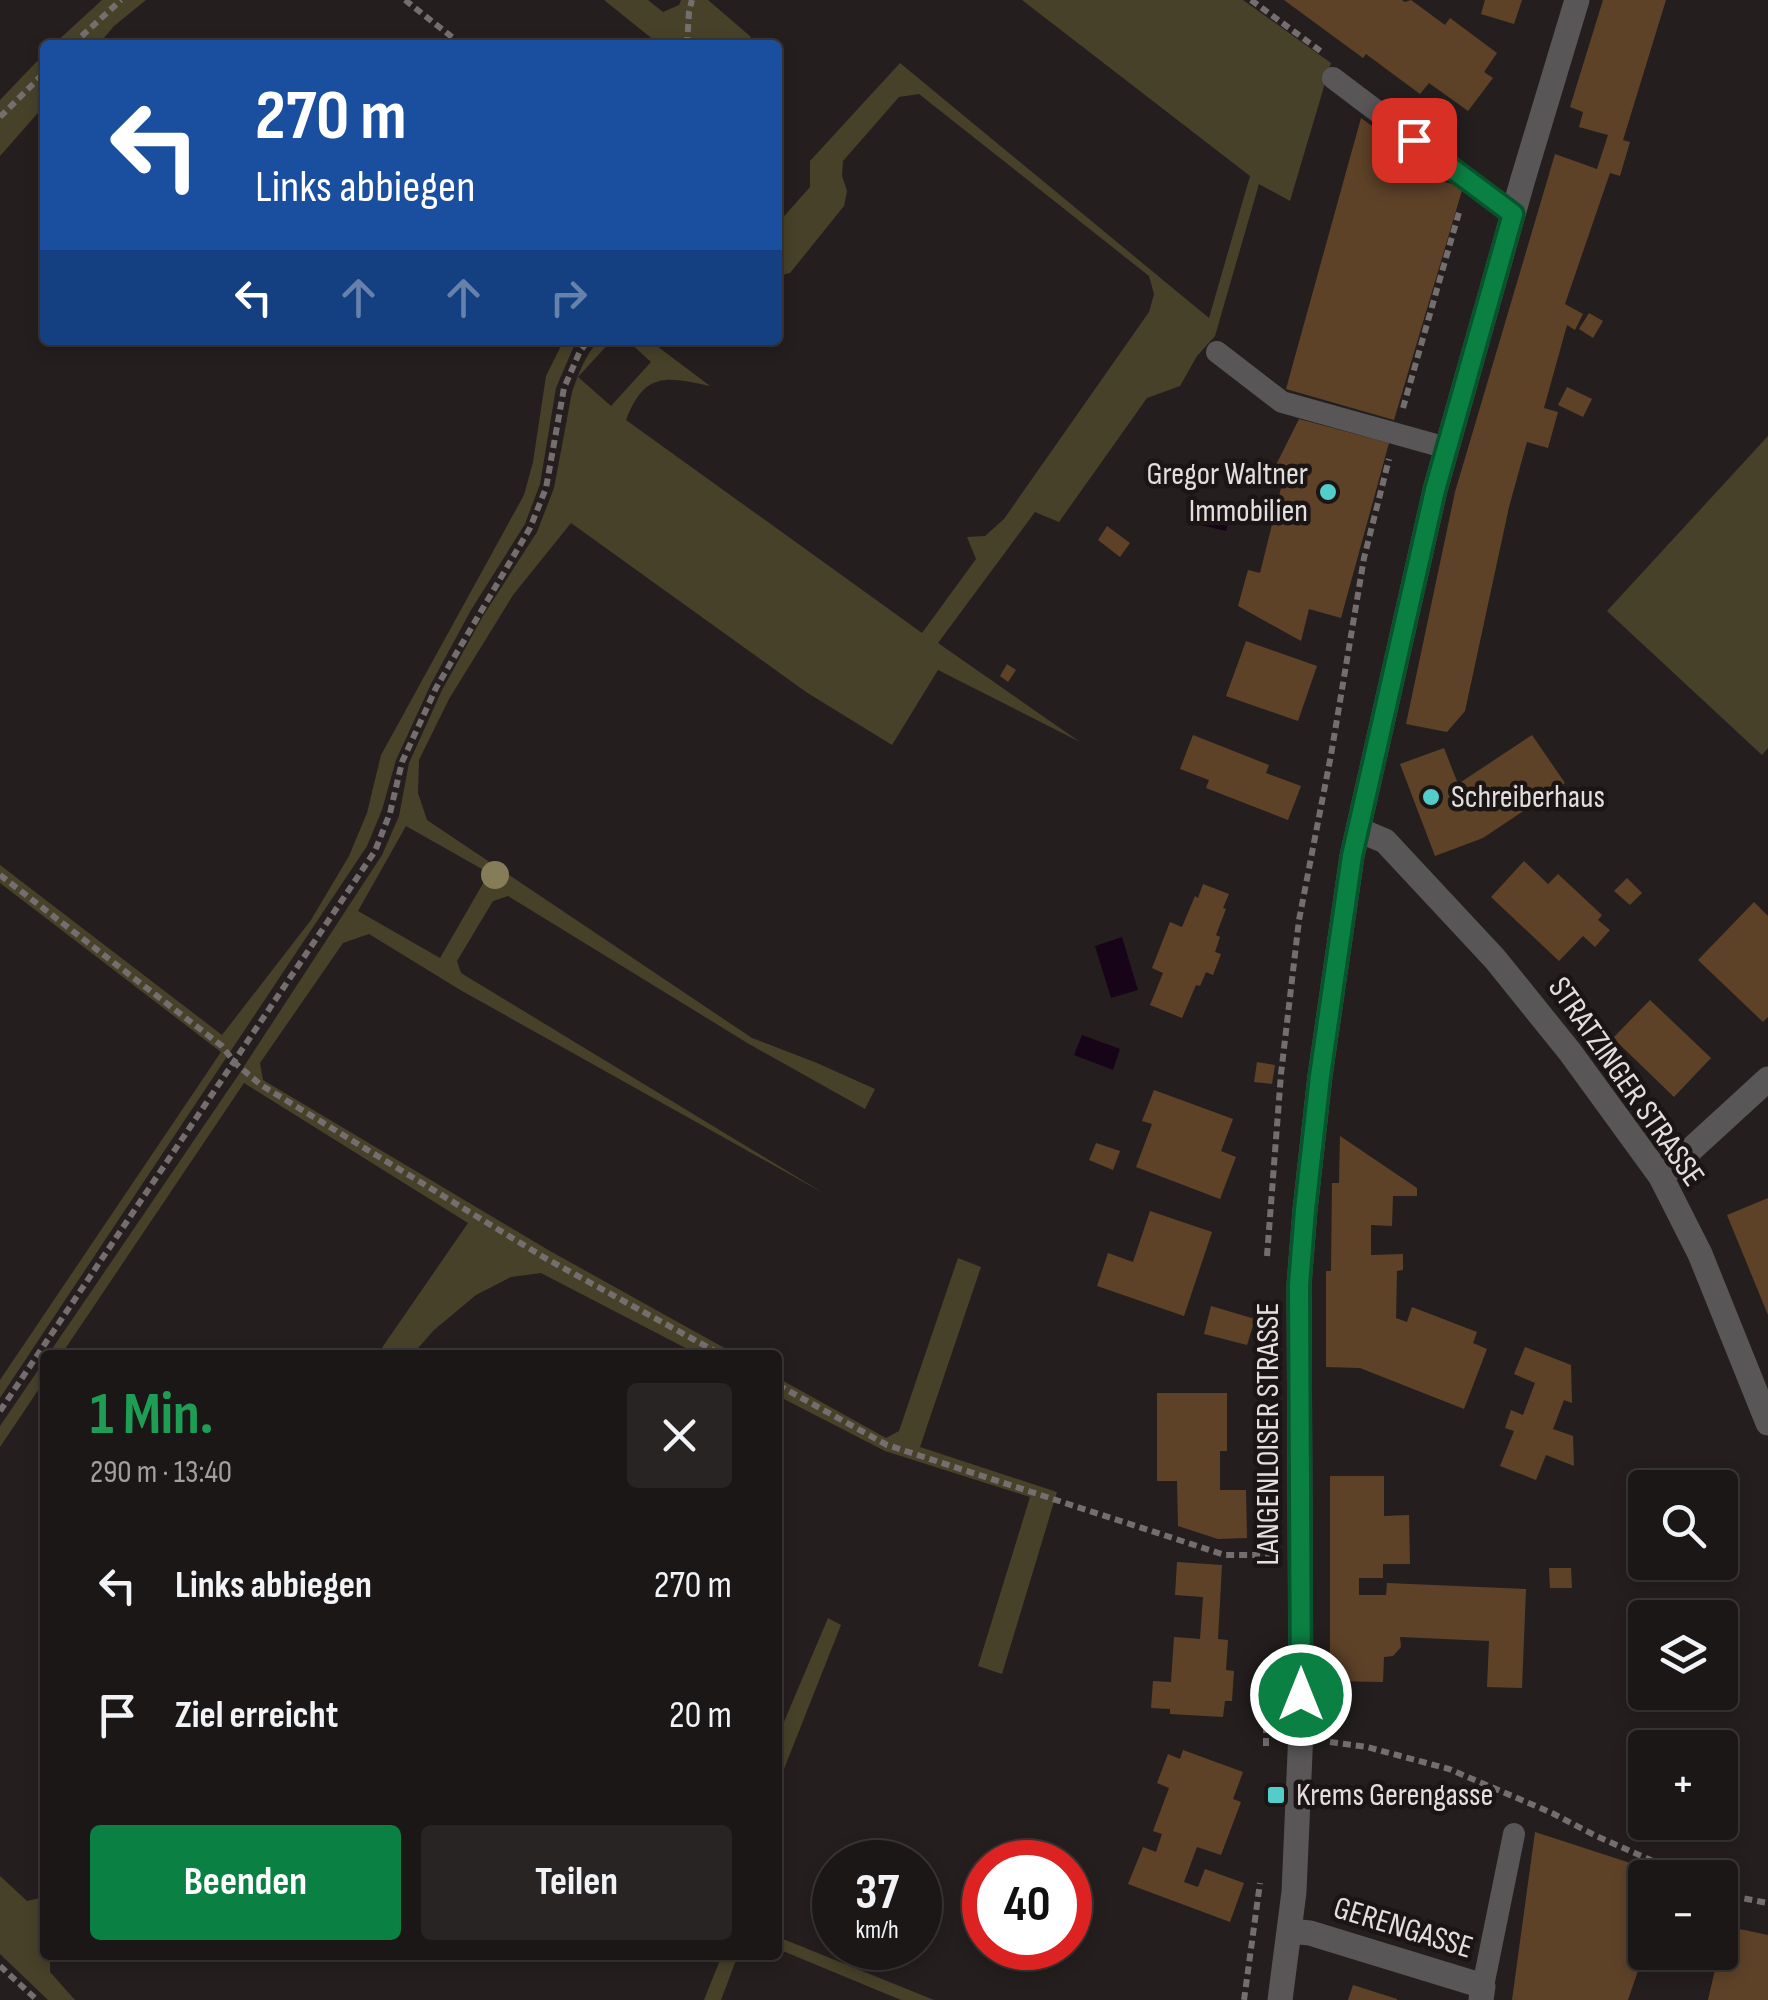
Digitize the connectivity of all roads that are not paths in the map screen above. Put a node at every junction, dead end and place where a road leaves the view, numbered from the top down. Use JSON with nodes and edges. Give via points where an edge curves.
{"nodes":[{"id":1,"x":1578,"y":0,"type":"edge"},
{"id":2,"x":1333,"y":78,"type":"dead end"},
{"id":3,"x":1513,"y":214,"type":"junction"},
{"id":4,"x":1217,"y":352,"type":"dead end"},
{"id":5,"x":1447,"y":448,"type":"junction"},
{"id":6,"x":1359,"y":830,"type":"junction"},
{"id":7,"x":1768,"y":1079,"type":"edge"},
{"id":8,"x":1661,"y":1177,"type":"junction"},
{"id":9,"x":1768,"y":1422,"type":"edge"},
{"id":10,"x":1514,"y":1834,"type":"dead end"},
{"id":11,"x":1290,"y":1931,"type":"junction"},
{"id":12,"x":1482,"y":1993,"type":"edge"},
{"id":13,"x":1280,"y":2000,"type":"edge"}],
"edges":[{"from":1,"to":3,"type":"street","name":"LANGENLOISER STRASSE"},
{"from":2,"to":3,"type":"lane"},
{"from":3,"to":5,"type":"street","name":"LANGENLOISER STRASSE"},
{"from":4,"to":5,"type":"lane","via":[[1282,402]]},
{"from":5,"to":6,"type":"street","name":"LANGENLOISER STRASSE"},
{"from":6,"to":8,"type":"street","name":"STRATZINGER STRASSE","via":[[1384,841],[1495,960]]},
{"from":6,"to":11,"type":"street","name":"LANGENLOISER STRASSE","via":[[1320,1076],[1299,1285],[1301,1730]]},
{"from":7,"to":8,"type":"street"},
{"from":8,"to":9,"type":"street","name":"STRATZINGER STRASSE"},
{"from":10,"to":12,"type":"lane"},
{"from":11,"to":12,"type":"street","name":"GERENGASSE"},
{"from":11,"to":13,"type":"street","name":"LANGENLOISER STRASSE"}]}
